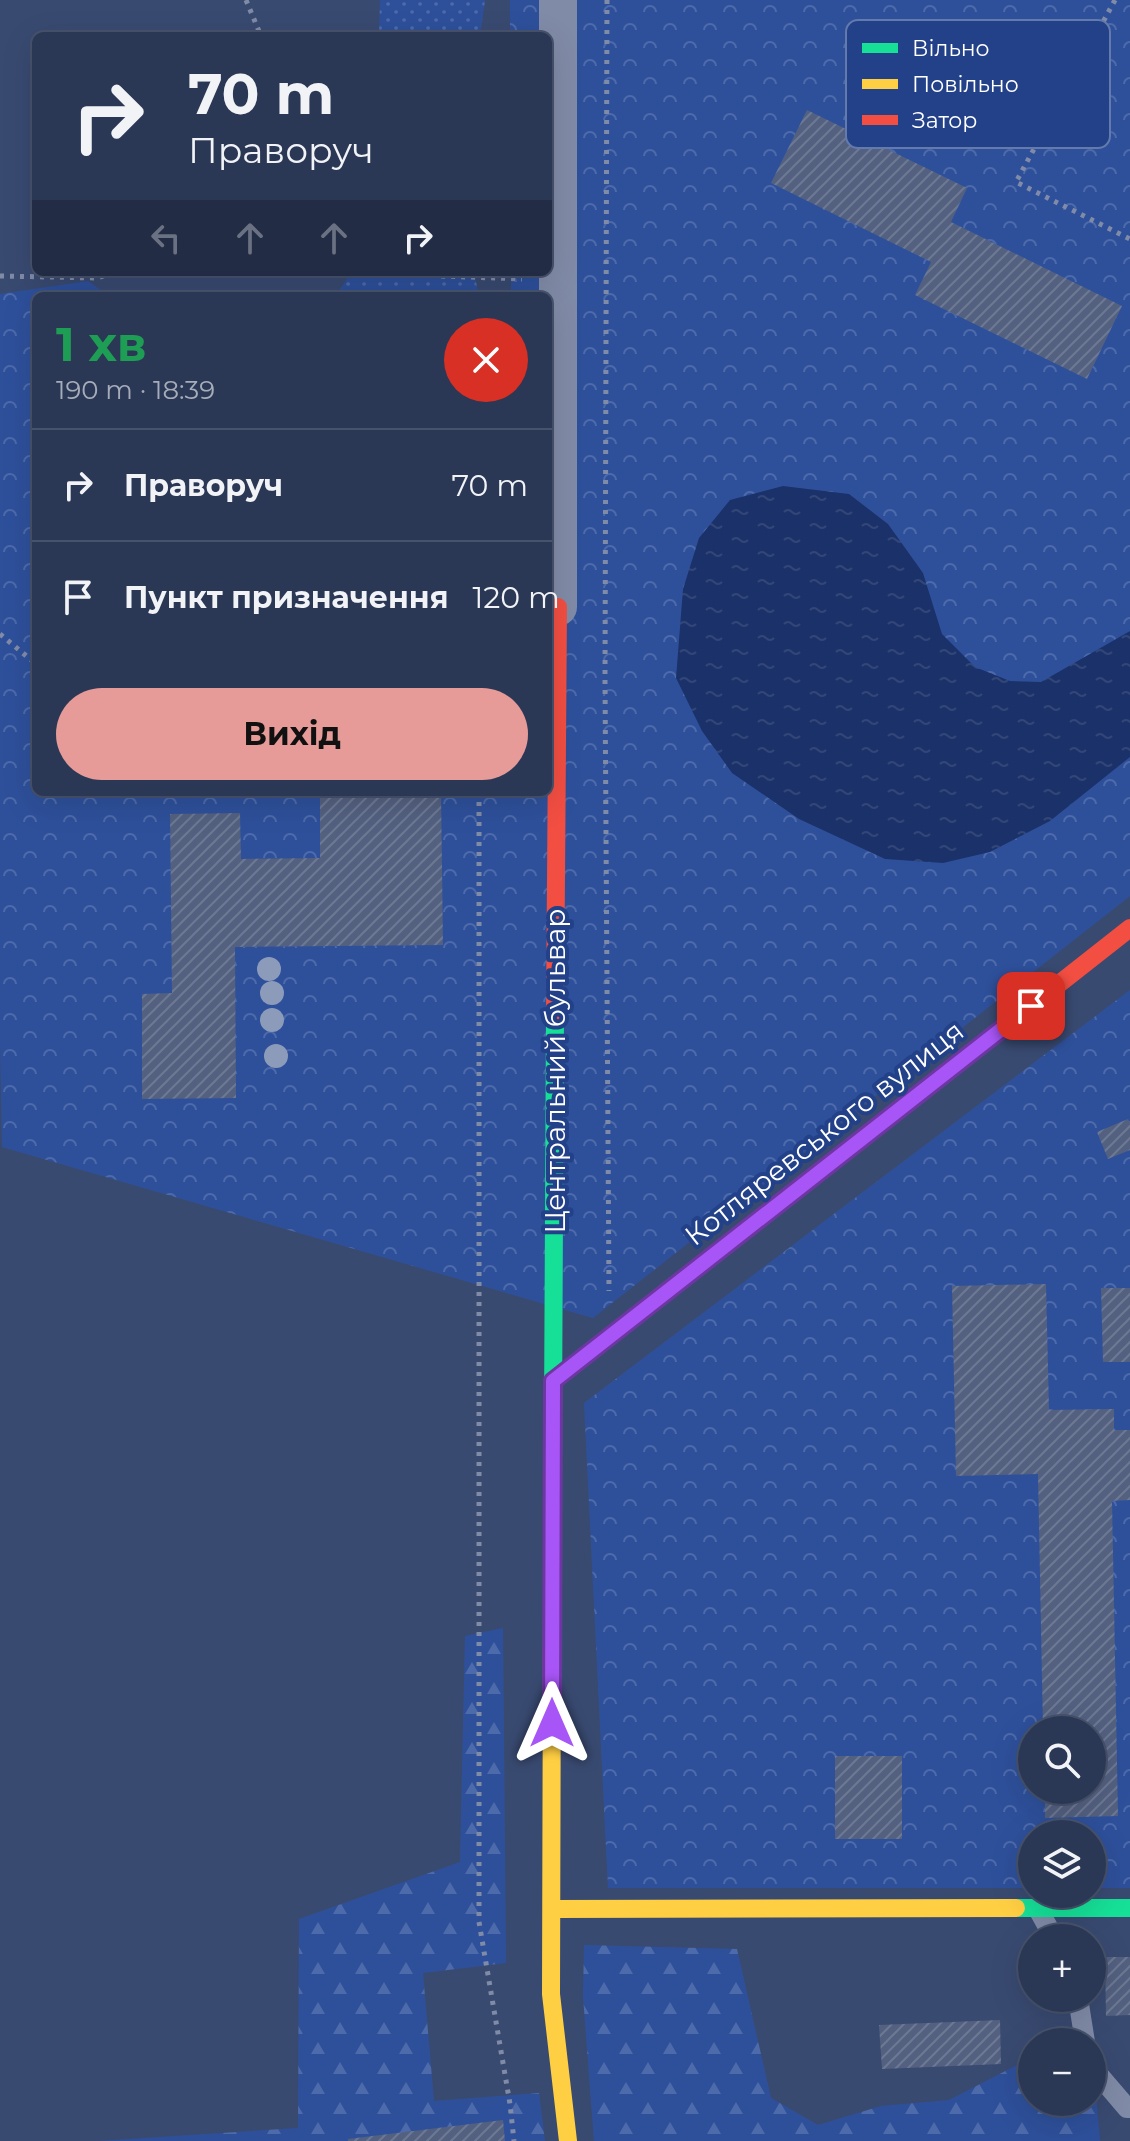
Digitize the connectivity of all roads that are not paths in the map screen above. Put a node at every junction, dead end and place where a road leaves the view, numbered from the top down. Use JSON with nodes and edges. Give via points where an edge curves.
{"nodes":[{"id":1,"x":558,"y":0,"type":"edge"},
{"id":2,"x":558,"y":607,"type":"joint"},
{"id":3,"x":1130,"y":928,"type":"edge"},
{"id":4,"x":553,"y":1381,"type":"junction"},
{"id":5,"x":1130,"y":1908,"type":"edge"},
{"id":6,"x":552,"y":1909,"type":"junction"},
{"id":7,"x":1038,"y":1909,"type":"junction"},
{"id":8,"x":1046,"y":1924,"type":"edge"},
{"id":9,"x":1106,"y":2083,"type":"edge"},
{"id":10,"x":1130,"y":2108,"type":"edge"},
{"id":11,"x":568,"y":2141,"type":"edge"}],
"edges":[{"from":1,"to":2,"type":"street","name":"Центральний бульвар"},
{"from":2,"to":4,"type":"street","name":"Центральний бульвар"},
{"from":3,"to":4,"type":"street","name":"Котляревського вулиця"},
{"from":4,"to":6,"type":"street","name":"Центральний бульвар"},
{"from":5,"to":7,"type":"street"},
{"from":6,"to":7,"type":"street"},
{"from":6,"to":11,"type":"street","name":"Центральний бульвар","via":[[551,1994]]},
{"from":7,"to":8,"type":"lane"},
{"from":9,"to":10,"type":"lane"}]}
